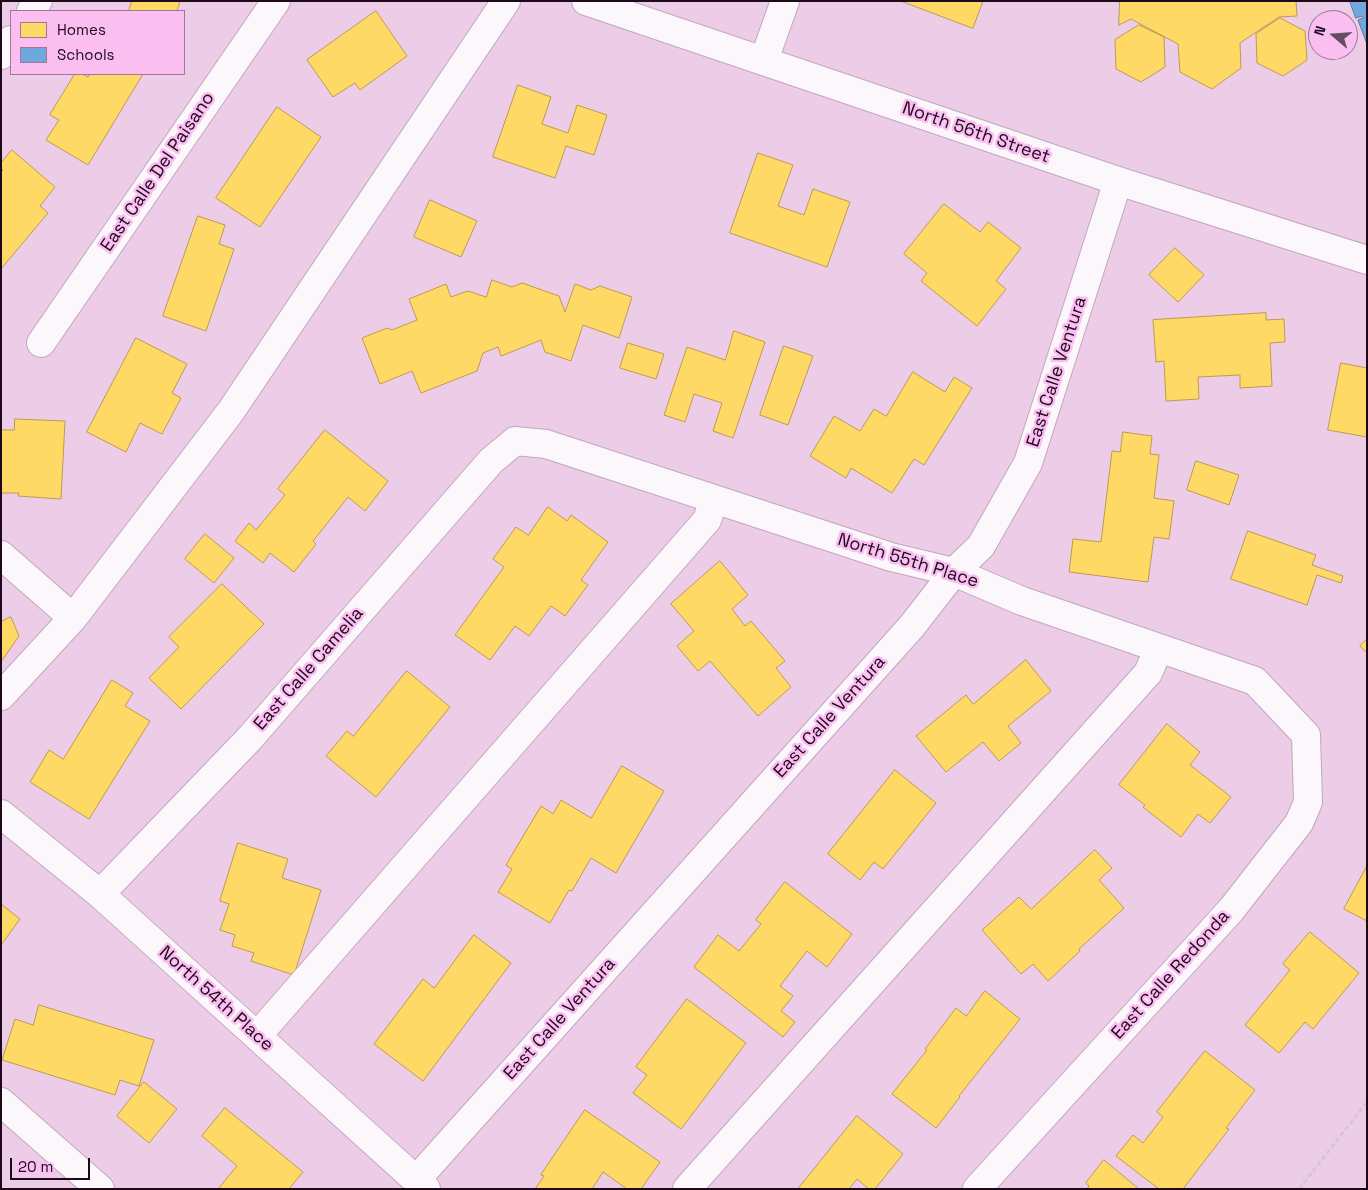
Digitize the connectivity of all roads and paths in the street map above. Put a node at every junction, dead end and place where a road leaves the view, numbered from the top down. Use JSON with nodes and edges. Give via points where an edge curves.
{"nodes":[{"id":1,"x":276,"y":1,"type":"edge"},
{"id":2,"x":506,"y":1,"type":"edge"},
{"id":3,"x":586,"y":1,"type":"edge"},
{"id":4,"x":785,"y":1,"type":"edge"},
{"id":5,"x":10,"y":42,"type":"edge"},
{"id":6,"x":1,"y":55,"type":"edge"},
{"id":7,"x":764,"y":60,"type":"junction"},
{"id":8,"x":1118,"y":181,"type":"junction"},
{"id":9,"x":1367,"y":260,"type":"edge"},
{"id":10,"x":41,"y":343,"type":"dead end"},
{"id":11,"x":515,"y":440,"type":"joint"},
{"id":12,"x":714,"y":499,"type":"junction"},
{"id":13,"x":1,"y":555,"type":"edge"},
{"id":14,"x":954,"y":572,"type":"junction"},
{"id":15,"x":73,"y":618,"type":"junction"},
{"id":16,"x":1159,"y":648,"type":"junction"},
{"id":17,"x":1,"y":696,"type":"edge"},
{"id":18,"x":1306,"y":735,"type":"joint"},
{"id":19,"x":1,"y":814,"type":"edge"},
{"id":20,"x":100,"y":894,"type":"junction"},
{"id":21,"x":257,"y":1036,"type":"junction"},
{"id":22,"x":1,"y":1102,"type":"edge"},
{"id":23,"x":1367,"y":1102,"type":"edge"},
{"id":24,"x":421,"y":1184,"type":"edge"},
{"id":25,"x":100,"y":1189,"type":"edge"},
{"id":26,"x":687,"y":1189,"type":"edge"},
{"id":27,"x":978,"y":1189,"type":"edge"},
{"id":28,"x":1299,"y":1189,"type":"edge"}],
"edges":[{"from":1,"to":10,"type":"street","name":"East Calle Del Paisano"},
{"from":2,"to":15,"type":"street","via":[[231,411]]},
{"from":3,"to":7,"type":"street","name":"North 56th Street"},
{"from":4,"to":7,"type":"street"},
{"from":5,"to":6,"type":"street"},
{"from":7,"to":8,"type":"street","name":"North 56th Street"},
{"from":8,"to":9,"type":"street","name":"North 56th Street"},
{"from":8,"to":14,"type":"street","name":"East Calle Ventura","via":[[1028,463],[981,546]]},
{"from":11,"to":12,"type":"street","name":"North 55th Place","via":[[546,444]]},
{"from":11,"to":20,"type":"street","name":"East Calle Camelia","via":[[491,461],[250,738]]},
{"from":12,"to":14,"type":"street","name":"North 55th Place","via":[[891,557]]},
{"from":12,"to":21,"type":"street","via":[[707,520]]},
{"from":13,"to":15,"type":"street"},
{"from":14,"to":16,"type":"street","name":"North 55th Place","via":[[1022,601]]},
{"from":14,"to":24,"type":"street","name":"East Calle Ventura","via":[[905,633]]},
{"from":15,"to":17,"type":"street"},
{"from":16,"to":18,"type":"street","name":"North 55th Place","via":[[1255,681]]},
{"from":16,"to":26,"type":"street","via":[[1148,673]]},
{"from":18,"to":27,"type":"street","name":"East Calle Redonda","via":[[1308,802],[1300,823],[1231,910]]},
{"from":19,"to":20,"type":"street","name":"North 54th Place"},
{"from":20,"to":21,"type":"street","name":"North 54th Place"},
{"from":21,"to":24,"type":"street","name":"North 54th Place"},
{"from":22,"to":25,"type":"street"},
{"from":23,"to":28,"type":"path"}]}
